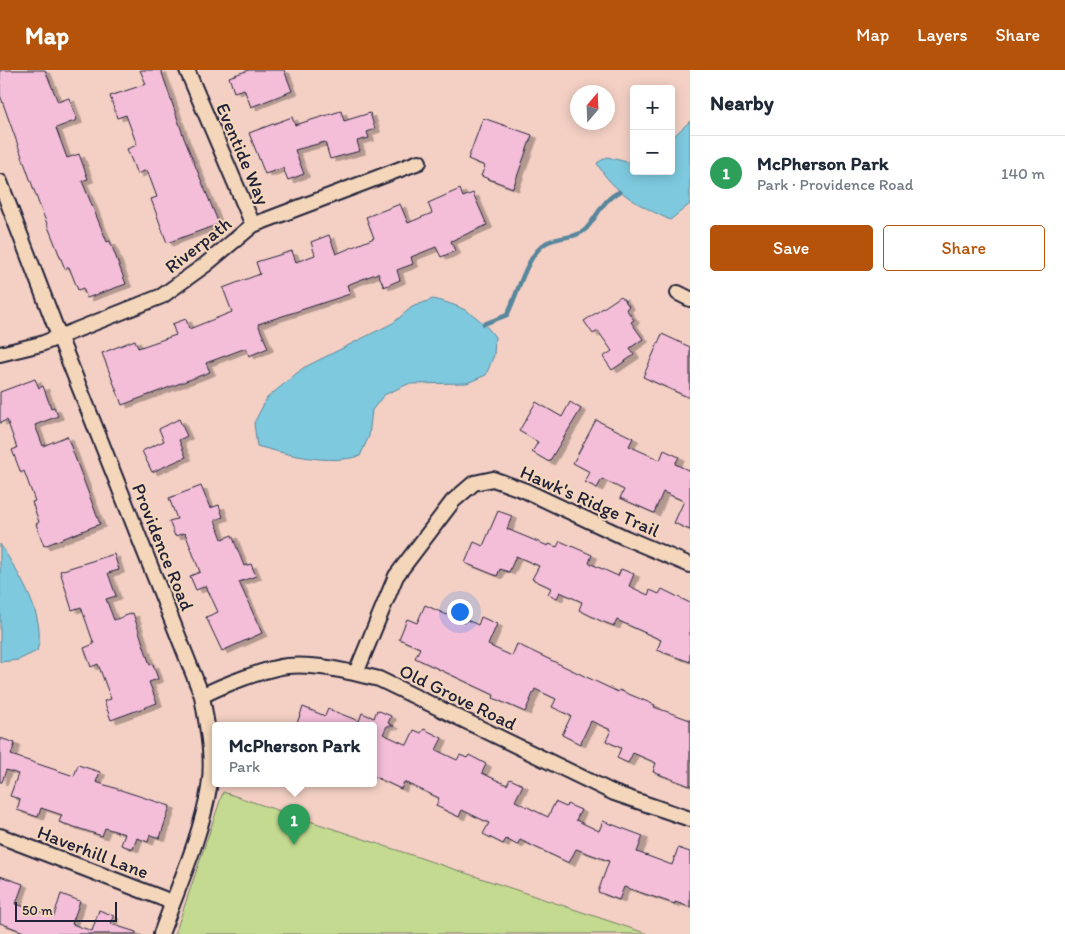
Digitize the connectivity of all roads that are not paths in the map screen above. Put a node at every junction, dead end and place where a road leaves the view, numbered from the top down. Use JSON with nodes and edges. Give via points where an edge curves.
{"nodes":[{"id":1,"x":188,"y":70,"type":"edge"},
{"id":2,"x":419,"y":162,"type":"dead end"},
{"id":3,"x":0,"y":182,"type":"edge"},
{"id":4,"x":253,"y":225,"type":"junction"},
{"id":5,"x":59,"y":336,"type":"junction"},
{"id":6,"x":0,"y":354,"type":"edge"},
{"id":7,"x":690,"y":565,"type":"edge"},
{"id":8,"x":356,"y":674,"type":"junction"},
{"id":9,"x":202,"y":696,"type":"junction"},
{"id":10,"x":690,"y":819,"type":"edge"},
{"id":11,"x":0,"y":836,"type":"edge"},
{"id":12,"x":172,"y":902,"type":"junction"},
{"id":13,"x":161,"y":934,"type":"edge"}],
"edges":[{"from":1,"to":4,"type":"street","name":"Eventide Way"},
{"from":2,"to":4,"type":"street","name":"Riverpath"},
{"from":3,"to":5,"type":"street","name":"Providence Road"},
{"from":4,"to":5,"type":"street","name":"Riverpath","via":[[162,296]]},
{"from":5,"to":6,"type":"street","name":"Riverpath"},
{"from":5,"to":9,"type":"street","name":"Providence Road"},
{"from":7,"to":8,"type":"street","name":"Hawk's Ridge Trail","via":[[526,491],[493,479],[474,483],[453,501],[396,576]]},
{"from":8,"to":9,"type":"street","name":"Old Grove Road","via":[[340,669],[286,666],[219,686]]},
{"from":8,"to":10,"type":"street","name":"Old Grove Road","via":[[379,680],[614,793]]},
{"from":9,"to":12,"type":"street","name":"Providence Road","via":[[211,750],[209,787]]},
{"from":11,"to":12,"type":"street","name":"Haverhill Lane"},
{"from":12,"to":13,"type":"street","name":"Providence Road"}]}
